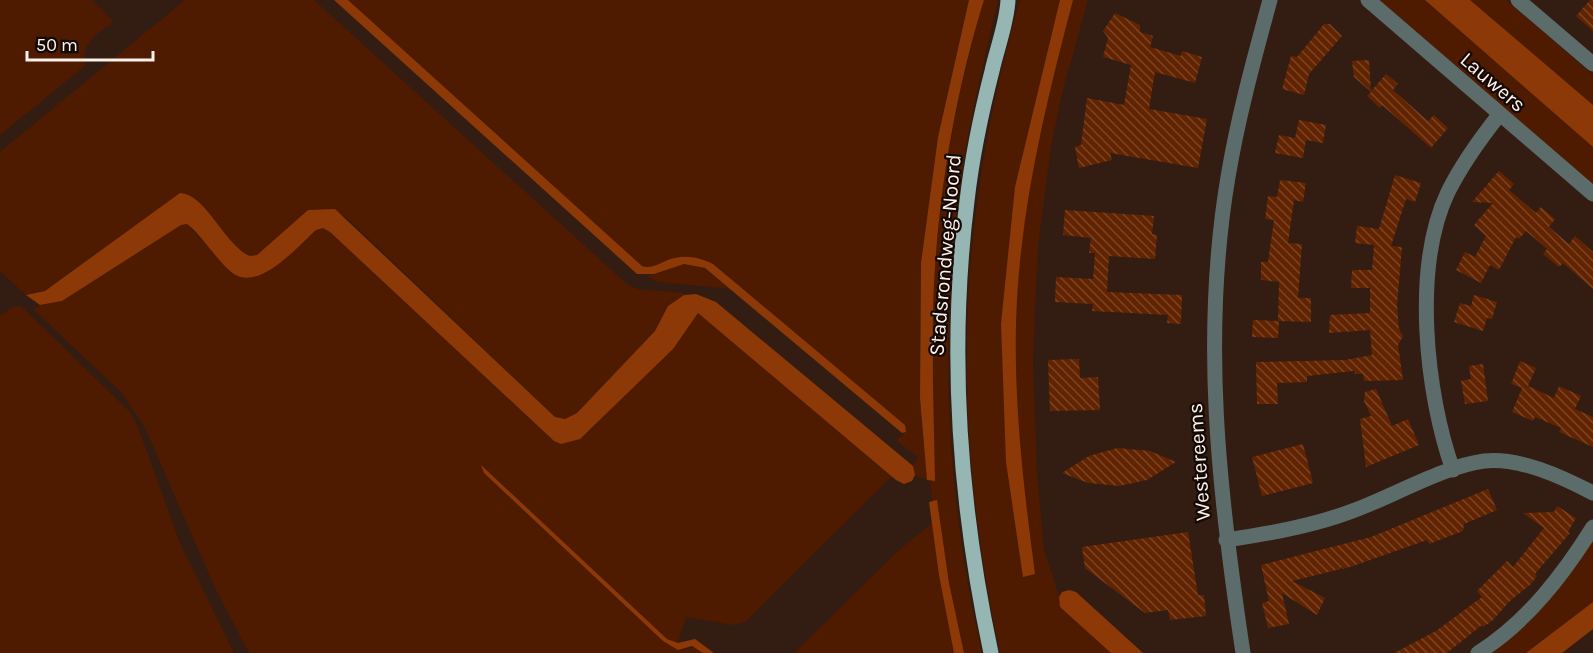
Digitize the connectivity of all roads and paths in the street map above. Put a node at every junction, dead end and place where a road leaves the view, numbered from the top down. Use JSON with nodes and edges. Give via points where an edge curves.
{"nodes":[{"id":1,"x":1270,"y":0,"type":"edge"},
{"id":2,"x":1368,"y":0,"type":"edge"},
{"id":3,"x":1518,"y":0,"type":"edge"},
{"id":4,"x":1009,"y":2,"type":"edge"},
{"id":5,"x":1593,"y":64,"type":"edge"},
{"id":6,"x":1499,"y":115,"type":"junction"},
{"id":7,"x":1593,"y":194,"type":"edge"},
{"id":8,"x":1453,"y":470,"type":"junction"},
{"id":9,"x":1593,"y":493,"type":"edge"},
{"id":10,"x":1593,"y":527,"type":"edge"},
{"id":11,"x":1226,"y":540,"type":"junction"},
{"id":12,"x":991,"y":653,"type":"edge"},
{"id":13,"x":1243,"y":653,"type":"edge"},
{"id":14,"x":1478,"y":653,"type":"edge"}],
"edges":[{"from":1,"to":11,"type":"street","name":"Westereems","via":[[1228,179],[1218,269],[1216,444]]},
{"from":2,"to":6,"type":"street","name":"Lauwers"},
{"from":3,"to":5,"type":"street"},
{"from":4,"to":12,"type":"main road","name":"Stadsrondweg-Noord","via":[[980,121],[967,200],[956,354],[964,500]]},
{"from":6,"to":7,"type":"street","name":"Lauwers"},
{"from":6,"to":8,"type":"street","via":[[1477,142],[1448,193],[1432,243],[1429,371],[1439,431]]},
{"from":8,"to":9,"type":"street","name":"Westereems","via":[[1484,461],[1518,464]]},
{"from":8,"to":11,"type":"street","name":"Westereems","via":[[1353,512],[1277,533]]},
{"from":10,"to":14,"type":"street","via":[[1565,572],[1529,611]]},
{"from":11,"to":13,"type":"street"}]}
